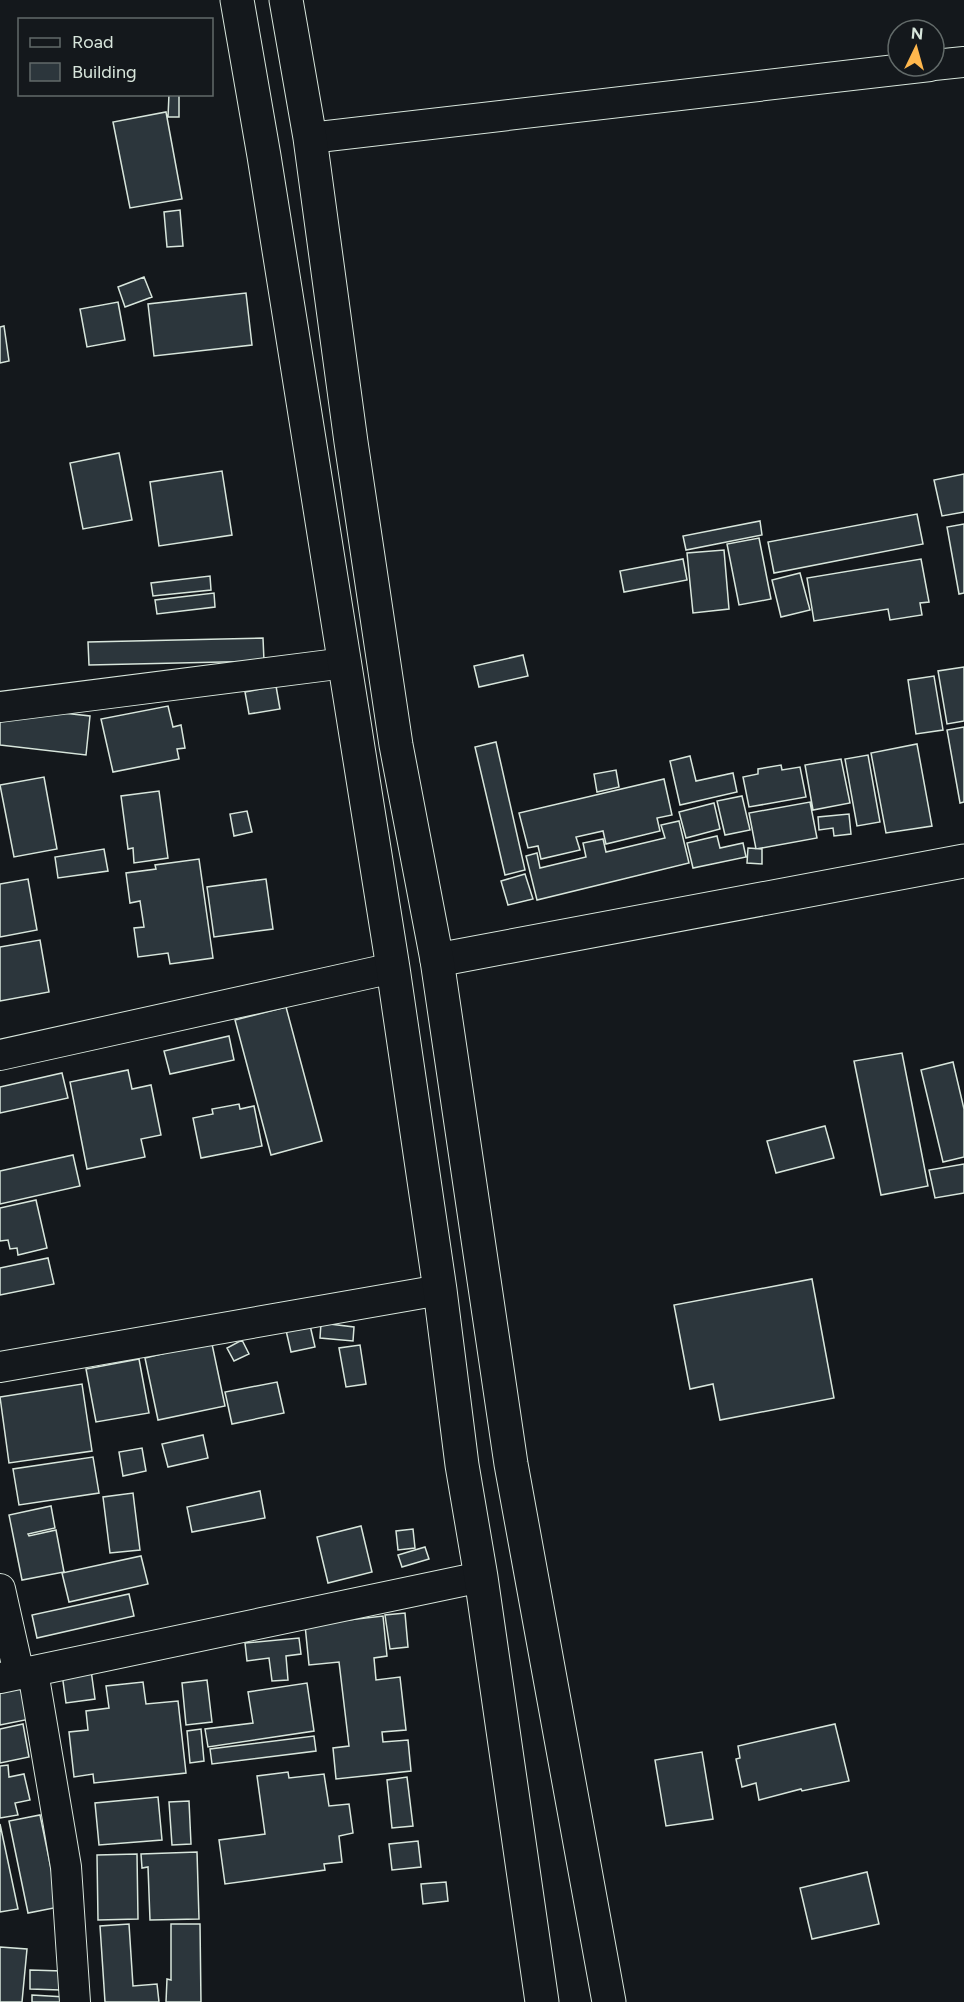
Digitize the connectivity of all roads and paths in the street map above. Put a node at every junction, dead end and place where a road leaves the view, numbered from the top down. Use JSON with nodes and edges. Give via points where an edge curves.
{"nodes":[{"id":1,"x":237,"y":0,"type":"edge"},
{"id":2,"x":286,"y":0,"type":"edge"},
{"id":3,"x":964,"y":62,"type":"edge"},
{"id":4,"x":946,"y":64,"type":"edge"},
{"id":5,"x":886,"y":71,"type":"edge"},
{"id":6,"x":310,"y":138,"type":"junction"},
{"id":7,"x":345,"y":663,"type":"junction"},
{"id":8,"x":0,"y":706,"type":"edge"},
{"id":9,"x":964,"y":861,"type":"edge"},
{"id":10,"x":437,"y":960,"type":"junction"},
{"id":11,"x":393,"y":969,"type":"junction"},
{"id":12,"x":0,"y":1055,"type":"edge"},
{"id":13,"x":440,"y":1290,"type":"junction"},
{"id":14,"x":0,"y":1367,"type":"edge"},
{"id":15,"x":481,"y":1577,"type":"junction"},
{"id":16,"x":0,"y":1589,"type":"edge"},
{"id":17,"x":17,"y":1675,"type":"edge"},
{"id":18,"x":75,"y":2002,"type":"edge"},
{"id":19,"x":542,"y":2002,"type":"edge"},
{"id":20,"x":609,"y":2002,"type":"edge"}],
"edges":[{"from":1,"to":7,"type":"main road"},
{"from":2,"to":6,"type":"main road"},
{"from":3,"to":4,"type":"street"},
{"from":5,"to":6,"type":"street"},
{"from":6,"to":10,"type":"main road","via":[[396,745]]},
{"from":7,"to":8,"type":"street"},
{"from":7,"to":11,"type":"main road"},
{"from":9,"to":10,"type":"main road"},
{"from":10,"to":20,"type":"main road","via":[[511,1464]]},
{"from":11,"to":12,"type":"street"},
{"from":11,"to":13,"type":"main road"},
{"from":13,"to":14,"type":"street"},
{"from":13,"to":15,"type":"main road"},
{"from":15,"to":17,"type":"street"},
{"from":15,"to":19,"type":"main road"},
{"from":16,"to":17,"type":"street"},
{"from":17,"to":18,"type":"street","via":[[66,1867]]}]}
